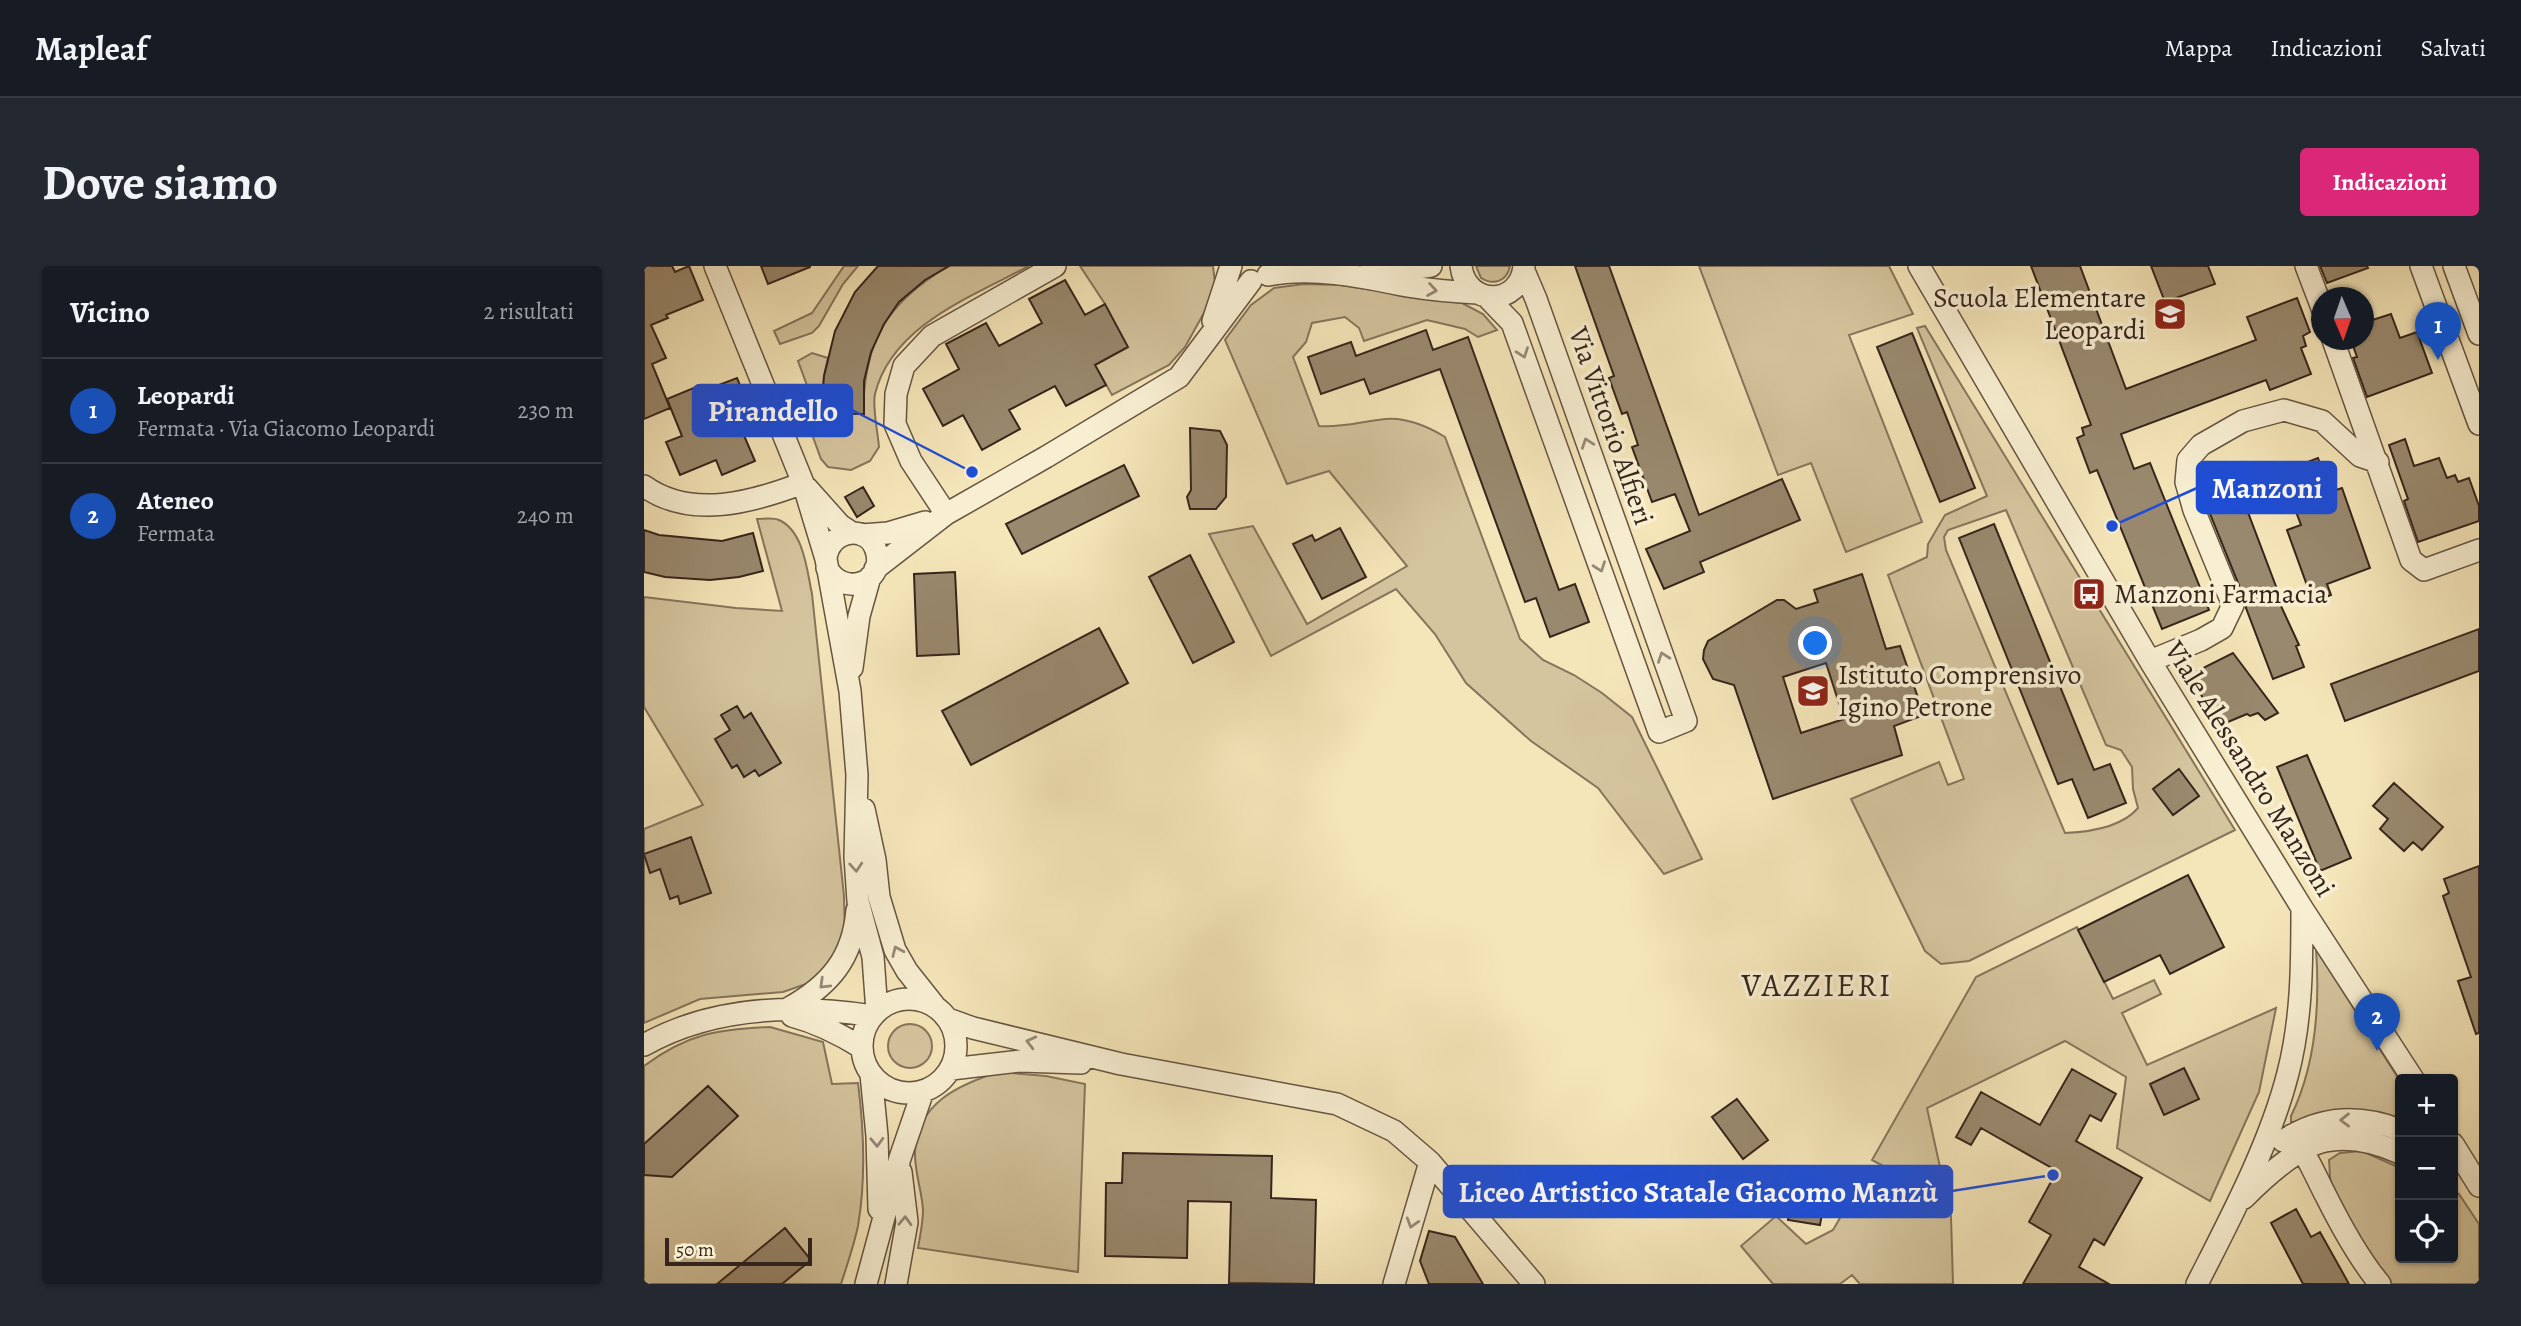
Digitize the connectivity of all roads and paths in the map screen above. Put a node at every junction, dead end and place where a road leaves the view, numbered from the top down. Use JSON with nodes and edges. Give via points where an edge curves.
{"nodes":[{"id":1,"x":715,"y":266,"type":"edge"},
{"id":2,"x":1055,"y":266,"type":"edge"},
{"id":3,"x":1231,"y":266,"type":"edge"},
{"id":4,"x":1358,"y":266,"type":"edge"},
{"id":5,"x":1431,"y":266,"type":"edge"},
{"id":6,"x":1461,"y":266,"type":"edge"},
{"id":7,"x":1919,"y":266,"type":"edge"},
{"id":8,"x":2306,"y":266,"type":"edge"},
{"id":9,"x":2421,"y":266,"type":"edge"},
{"id":10,"x":2454,"y":266,"type":"edge"},
{"id":11,"x":1524,"y":269,"type":"edge"},
{"id":12,"x":1264,"y":274,"type":"edge"},
{"id":13,"x":2314,"y":287,"type":"edge"},
{"id":14,"x":1482,"y":295,"type":"junction"},
{"id":15,"x":2479,"y":334,"type":"edge"},
{"id":16,"x":1208,"y":338,"type":"junction"},
{"id":17,"x":2337,"y":350,"type":"edge"},
{"id":18,"x":2479,"y":424,"type":"edge"},
{"id":19,"x":2378,"y":462,"type":"junction"},
{"id":20,"x":803,"y":483,"type":"junction"},
{"id":21,"x":644,"y":486,"type":"edge"},
{"id":22,"x":946,"y":514,"type":"junction"},
{"id":23,"x":857,"y":534,"type":"junction"},
{"id":24,"x":2479,"y":550,"type":"edge"},
{"id":25,"x":826,"y":564,"type":"junction"},
{"id":26,"x":873,"y":573,"type":"junction"},
{"id":27,"x":1642,"y":601,"type":"junction"},
{"id":28,"x":1616,"y":610,"type":"junction"},
{"id":29,"x":2150,"y":661,"type":"junction"},
{"id":30,"x":850,"y":691,"type":"junction"},
{"id":31,"x":857,"y":775,"type":"junction"},
{"id":32,"x":858,"y":901,"type":"junction"},
{"id":33,"x":2302,"y":908,"type":"junction"},
{"id":34,"x":788,"y":1009,"type":"junction"},
{"id":35,"x":759,"y":1012,"type":"junction"},
{"id":36,"x":942,"y":1013,"type":"junction"},
{"id":37,"x":875,"y":1014,"type":"junction"},
{"id":38,"x":644,"y":1045,"type":"edge"},
{"id":39,"x":862,"y":1048,"type":"junction"},
{"id":40,"x":1121,"y":1064,"type":"junction"},
{"id":41,"x":951,"y":1069,"type":"junction"},
{"id":42,"x":871,"y":1074,"type":"junction"},
{"id":43,"x":2410,"y":1074,"type":"edge"},
{"id":44,"x":923,"y":1091,"type":"junction"},
{"id":45,"x":2395,"y":1128,"type":"edge"},
{"id":46,"x":2298,"y":1143,"type":"junction"},
{"id":47,"x":2395,"y":1151,"type":"edge"},
{"id":48,"x":2458,"y":1156,"type":"edge"},
{"id":49,"x":900,"y":1158,"type":"junction"},
{"id":50,"x":2257,"y":1158,"type":"junction"},
{"id":51,"x":1430,"y":1162,"type":"junction"},
{"id":52,"x":2458,"y":1179,"type":"edge"},
{"id":53,"x":2479,"y":1189,"type":"edge"},
{"id":54,"x":2238,"y":1204,"type":"junction"},
{"id":55,"x":879,"y":1236,"type":"junction"},
{"id":56,"x":866,"y":1284,"type":"edge"},
{"id":57,"x":896,"y":1284,"type":"edge"},
{"id":58,"x":1394,"y":1284,"type":"edge"},
{"id":59,"x":1534,"y":1284,"type":"edge"},
{"id":60,"x":2197,"y":1284,"type":"edge"},
{"id":61,"x":2380,"y":1284,"type":"edge"}],
"edges":[{"from":1,"to":20,"type":"street"},
{"from":2,"to":22,"type":"street","via":[[932,336],[904,366],[896,394],[895,424],[911,461]]},
{"from":3,"to":12,"type":"street","via":[[1239,276]]},
{"from":3,"to":16,"type":"street"},
{"from":4,"to":5,"type":"street"},
{"from":6,"to":14,"type":"street","name":"Via Vittorio Alfieri","via":[[1467,285]]},
{"from":7,"to":29,"type":"street","name":"Viale Alessandro Manzoni"},
{"from":8,"to":13,"type":"street"},
{"from":9,"to":18,"type":"street"},
{"from":10,"to":15,"type":"street"},
{"from":11,"to":14,"type":"street","via":[[1511,292]]},
{"from":27,"to":11,"type":"street","name":"Via Vittorio Alfieri","one_way":true},
{"from":12,"to":14,"type":"street","one_way":true,"via":[[1321,271]]},
{"from":12,"to":16,"type":"street"},
{"from":14,"to":28,"type":"street","name":"Via Vittorio Alfieri","one_way":true,"via":[[1512,323]]},
{"from":16,"to":22,"type":"street","via":[[1179,377]]},
{"from":17,"to":19,"type":"street"},
{"from":19,"to":24,"type":"street","via":[[2411,560],[2424,570]]},
{"from":19,"to":29,"type":"street","via":[[2360,456],[2322,421],[2284,410],[2244,421],[2201,445],[2188,460],[2186,482],[2233,606],[2222,628]]},
{"from":20,"to":21,"type":"street","via":[[726,505],[684,503]]},
{"from":20,"to":23,"type":"street","via":[[840,525]]},
{"from":20,"to":25,"type":"street"},
{"from":22,"to":23,"type":"street","via":[[909,528]]},
{"from":22,"to":26,"type":"street"},
{"from":23,"to":25,"type":"street","via":[[833,540]]},
{"from":23,"to":26,"type":"street","via":[[876,550]]},
{"from":25,"to":26,"type":"street","via":[[833,577],[846,584],[861,583]]},
{"from":25,"to":30,"type":"street"},
{"from":26,"to":30,"type":"street","via":[[859,616]]},
{"from":27,"to":28,"type":"street"},
{"from":28,"to":27,"type":"street","name":"Via Vittorio Alfieri","one_way":true,"via":[[1660,732],[1686,722]]},
{"from":29,"to":33,"type":"street","name":"Viale Alessandro Manzoni"},
{"from":30,"to":31,"type":"street"},
{"from":31,"to":32,"type":"street","one_way":true},
{"from":36,"to":31,"type":"street","one_way":true,"via":[[906,971],[895,950],[879,897]]},
{"from":32,"to":34,"type":"street","one_way":true,"via":[[856,929],[847,954],[832,977]]},
{"from":32,"to":37,"type":"street","via":[[873,957]]},
{"from":33,"to":43,"type":"street","name":"Viale Alessandro Manzoni"},
{"from":33,"to":50,"type":"street","via":[[2300,1004],[2289,1071]]},
{"from":34,"to":35,"type":"street"},
{"from":34,"to":37,"type":"street"},
{"from":35,"to":38,"type":"street","via":[[709,1018]]},
{"from":35,"to":39,"type":"street","via":[[813,1022]]},
{"from":36,"to":37,"type":"street","via":[[919,1000],[901,1000]]},
{"from":40,"to":36,"type":"street","one_way":true,"via":[[973,1028]]},
{"from":36,"to":41,"type":"street","via":[[956,1035]]},
{"from":37,"to":39,"type":"street"},
{"from":39,"to":42,"type":"street"},
{"from":40,"to":41,"type":"street","via":[[1020,1061]]},
{"from":40,"to":51,"type":"street","via":[[1337,1104],[1394,1131]]},
{"from":41,"to":44,"type":"street","via":[[939,1083]]},
{"from":42,"to":44,"type":"street","via":[[894,1090]]},
{"from":42,"to":55,"type":"street","one_way":true},
{"from":44,"to":49,"type":"street"},
{"from":45,"to":46,"type":"street","one_way":true,"via":[[2367,1120],[2340,1119],[2316,1124]]},
{"from":46,"to":47,"type":"street","via":[[2353,1140]]},
{"from":46,"to":50,"type":"street"},
{"from":46,"to":54,"type":"street"},
{"from":46,"to":61,"type":"street"},
{"from":48,"to":53,"type":"street"},
{"from":49,"to":55,"type":"street"},
{"from":57,"to":49,"type":"street","one_way":true,"via":[[907,1222]]},
{"from":50,"to":54,"type":"street"},
{"from":51,"to":58,"type":"street","one_way":true},
{"from":51,"to":59,"type":"street"},
{"from":52,"to":53,"type":"street"},
{"from":54,"to":60,"type":"street"},
{"from":55,"to":56,"type":"street"}]}
